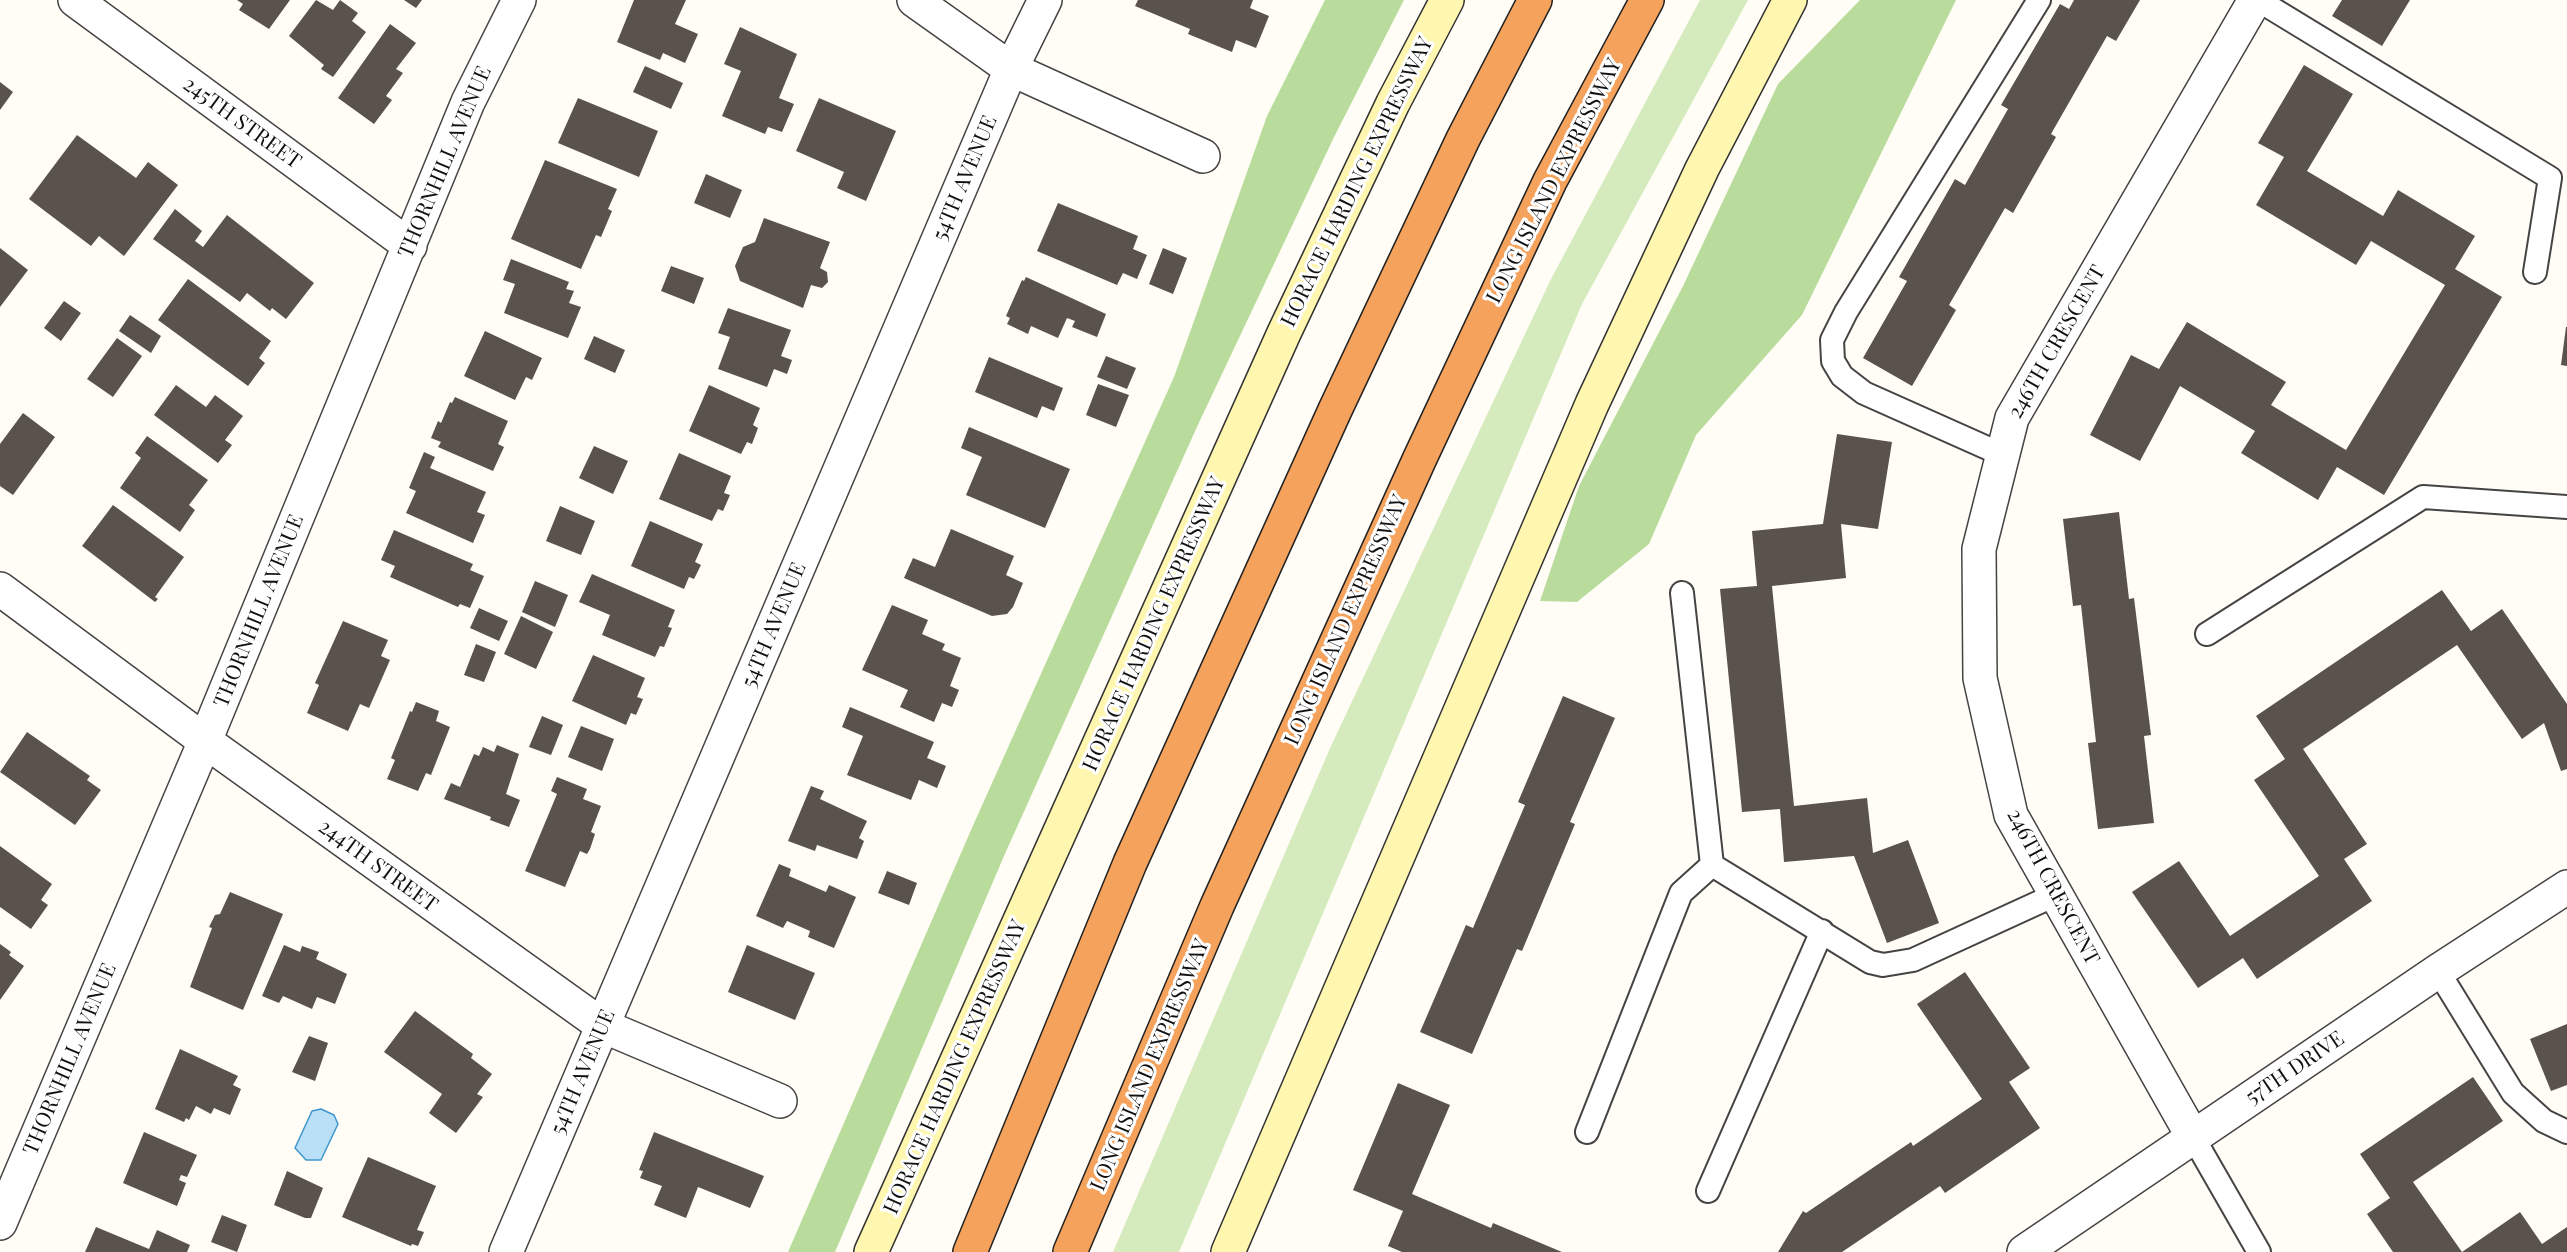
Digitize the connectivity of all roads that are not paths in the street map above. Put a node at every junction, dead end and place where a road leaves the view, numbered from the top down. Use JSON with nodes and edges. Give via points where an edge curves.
{"nodes":[{"id":1,"x":75,"y":0,"type":"edge"},
{"id":2,"x":519,"y":0,"type":"edge"},
{"id":3,"x":914,"y":0,"type":"edge"},
{"id":4,"x":1045,"y":0,"type":"edge"},
{"id":5,"x":1447,"y":0,"type":"edge"},
{"id":6,"x":1535,"y":0,"type":"edge"},
{"id":7,"x":1647,"y":0,"type":"edge"},
{"id":8,"x":1790,"y":0,"type":"edge"},
{"id":9,"x":2039,"y":0,"type":"edge"},
{"id":10,"x":2257,"y":0,"type":"edge"},
{"id":11,"x":1011,"y":69,"type":"junction"},
{"id":12,"x":1203,"y":156,"type":"dead end"},
{"id":13,"x":410,"y":246,"type":"junction"},
{"id":14,"x":2535,"y":272,"type":"dead end"},
{"id":15,"x":2003,"y":455,"type":"junction"},
{"id":16,"x":2567,"y":507,"type":"edge"},
{"id":17,"x":0,"y":590,"type":"edge"},
{"id":18,"x":1682,"y":593,"type":"dead end"},
{"id":19,"x":2207,"y":634,"type":"dead end"},
{"id":20,"x":205,"y":741,"type":"junction"},
{"id":21,"x":1712,"y":865,"type":"junction"},
{"id":22,"x":2567,"y":887,"type":"edge"},
{"id":23,"x":2055,"y":895,"type":"junction"},
{"id":24,"x":1822,"y":931,"type":"junction"},
{"id":25,"x":2438,"y":971,"type":"junction"},
{"id":26,"x":603,"y":1026,"type":"junction"},
{"id":27,"x":780,"y":1101,"type":"dead end"},
{"id":28,"x":1587,"y":1132,"type":"dead end"},
{"id":29,"x":2567,"y":1132,"type":"edge"},
{"id":30,"x":2193,"y":1137,"type":"junction"},
{"id":31,"x":1708,"y":1191,"type":"dead end"},
{"id":32,"x":0,"y":1223,"type":"edge"},
{"id":33,"x":506,"y":1252,"type":"edge"},
{"id":34,"x":871,"y":1252,"type":"edge"},
{"id":35,"x":970,"y":1252,"type":"edge"},
{"id":36,"x":1070,"y":1252,"type":"edge"},
{"id":37,"x":1228,"y":1252,"type":"edge"},
{"id":38,"x":2024,"y":1252,"type":"edge"},
{"id":39,"x":2259,"y":1252,"type":"edge"}],
"edges":[{"from":1,"to":13,"type":"street","name":"245TH STREET"},
{"from":2,"to":13,"type":"street","name":"THORNHILL AVENUE","via":[[468,102]]},
{"from":3,"to":11,"type":"street"},
{"from":4,"to":11,"type":"street","name":"54TH AVENUE"},
{"from":5,"to":34,"type":"main road","name":"HORACE HARDING EXPRESSWAY","via":[[1393,103],[1289,322]]},
{"from":6,"to":35,"type":"highway","via":[[1463,139],[1130,863]]},
{"from":7,"to":36,"type":"highway","name":"LONG ISLAND EXPRESSWAY","via":[[1550,181],[1420,458],[1217,906]]},
{"from":8,"to":37,"type":"main road","via":[[1702,170],[1592,404]]},
{"from":9,"to":15,"type":"lane","via":[[1832,340],[1833,361],[1842,376],[1864,393]]},
{"from":10,"to":14,"type":"lane","via":[[2550,178]]},
{"from":10,"to":15,"type":"street","name":"246TH CRESCENT","via":[[2012,418]]},
{"from":11,"to":12,"type":"street"},
{"from":11,"to":26,"type":"street","name":"54TH AVENUE"},
{"from":13,"to":20,"type":"street","name":"THORNHILL AVENUE"},
{"from":15,"to":23,"type":"street","name":"246TH CRESCENT","via":[[1979,549],[1980,678],[2011,815]]},
{"from":16,"to":19,"type":"lane","via":[[2422,497]]},
{"from":17,"to":20,"type":"street","name":"244TH STREET"},
{"from":18,"to":21,"type":"lane"},
{"from":20,"to":26,"type":"street","name":"244TH STREET"},
{"from":20,"to":32,"type":"street","name":"THORNHILL AVENUE"},
{"from":21,"to":24,"type":"lane"},
{"from":21,"to":28,"type":"lane","via":[[1681,893]]},
{"from":22,"to":25,"type":"street","name":"57TH DRIVE"},
{"from":23,"to":24,"type":"lane","via":[[1914,960],[1883,965],[1870,962]]},
{"from":23,"to":30,"type":"street","name":"246TH CRESCENT"},
{"from":24,"to":31,"type":"lane"},
{"from":25,"to":29,"type":"lane","via":[[2513,1093],[2544,1121]]},
{"from":25,"to":30,"type":"street","name":"57TH DRIVE"},
{"from":26,"to":27,"type":"street","name":"244TH STREET"},
{"from":26,"to":33,"type":"street","name":"54TH AVENUE"},
{"from":30,"to":38,"type":"street","name":"57TH DRIVE"},
{"from":30,"to":39,"type":"lane"}]}
